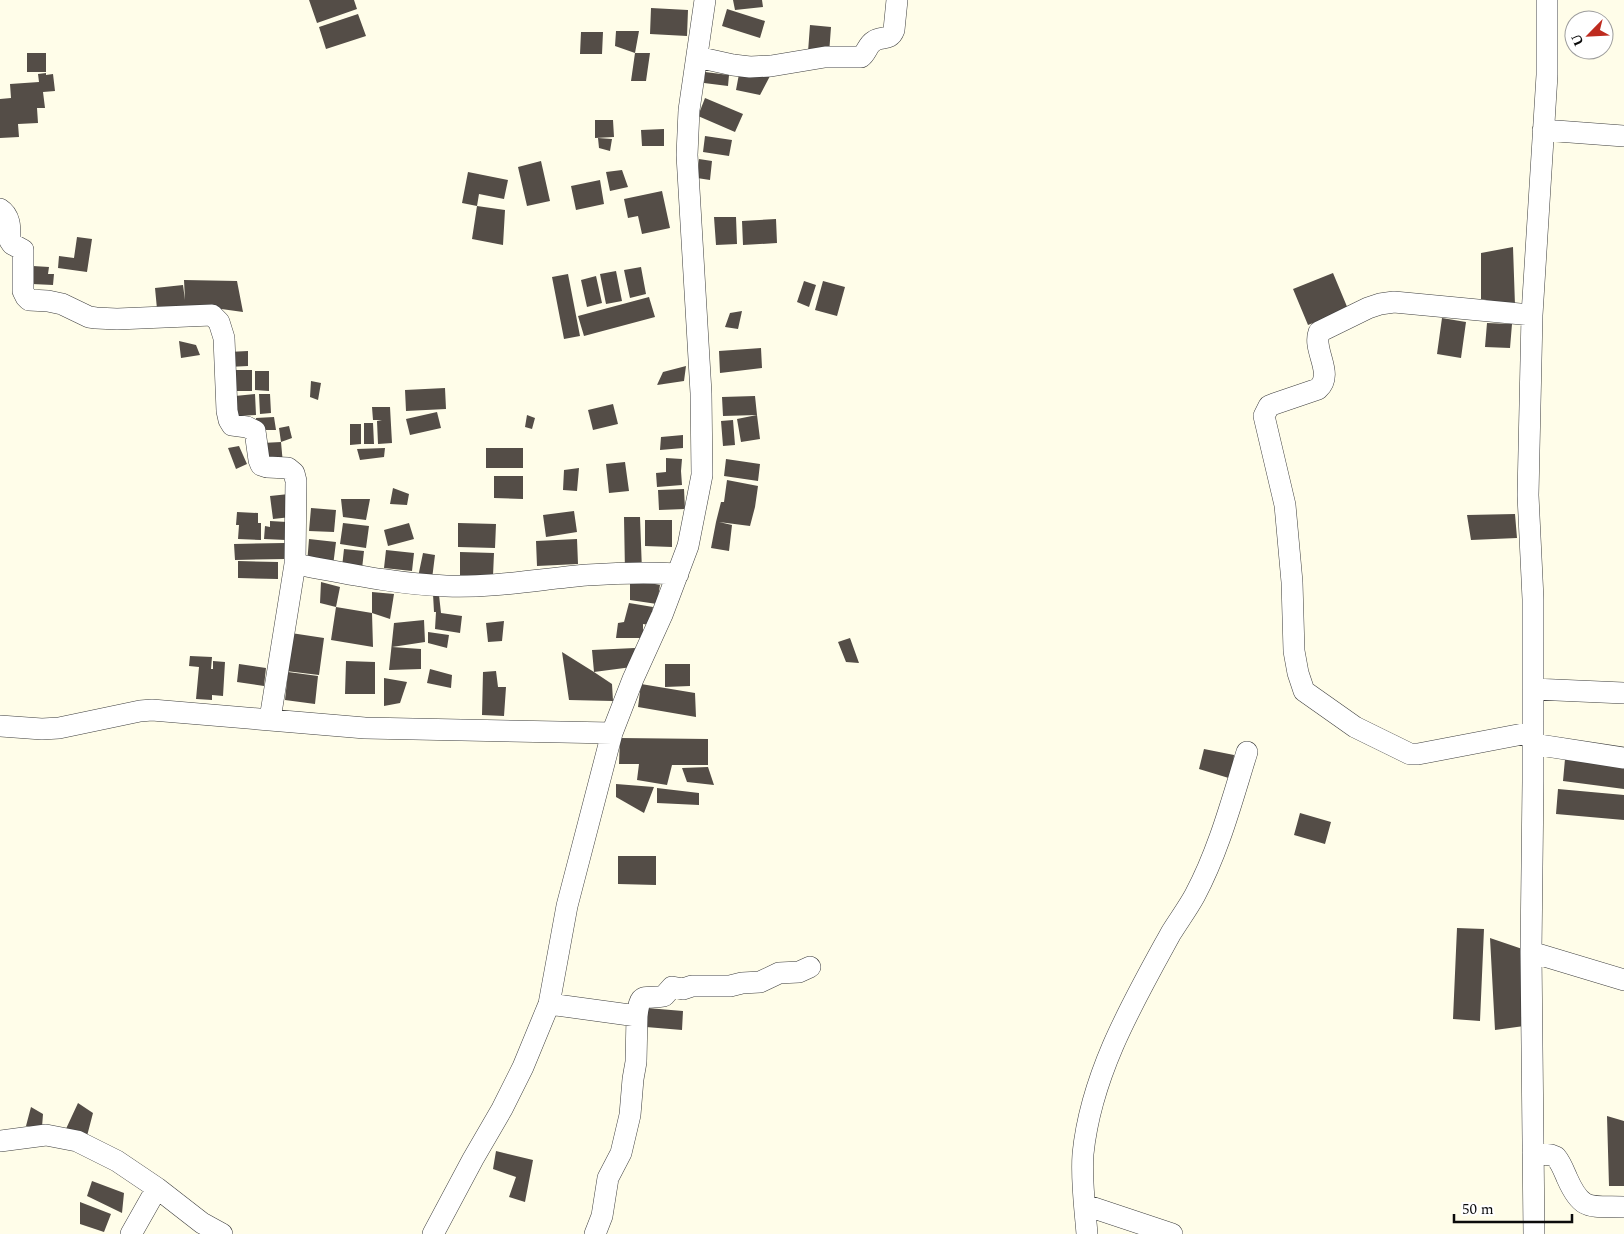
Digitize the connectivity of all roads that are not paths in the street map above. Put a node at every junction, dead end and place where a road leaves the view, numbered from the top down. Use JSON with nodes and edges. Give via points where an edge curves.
{"nodes":[{"id":1,"x":705,"y":0,"type":"edge"},
{"id":2,"x":897,"y":0,"type":"edge"},
{"id":3,"x":1547,"y":0,"type":"edge"},
{"id":4,"x":697,"y":57,"type":"junction"},
{"id":5,"x":1543,"y":130,"type":"junction"},
{"id":6,"x":1624,"y":136,"type":"edge"},
{"id":7,"x":0,"y":209,"type":"edge"},
{"id":8,"x":1532,"y":316,"type":"junction"},
{"id":9,"x":295,"y":564,"type":"junction"},
{"id":10,"x":678,"y":574,"type":"junction"},
{"id":11,"x":1533,"y":688,"type":"junction"},
{"id":12,"x":1624,"y":693,"type":"edge"},
{"id":13,"x":270,"y":719,"type":"junction"},
{"id":14,"x":0,"y":726,"type":"edge"},
{"id":15,"x":612,"y":733,"type":"junction"},
{"id":16,"x":1533,"y":738,"type":"junction"},
{"id":17,"x":1248,"y":752,"type":"dead end"},
{"id":18,"x":1624,"y":758,"type":"edge"},
{"id":19,"x":1531,"y":952,"type":"junction"},
{"id":20,"x":810,"y":967,"type":"dead end"},
{"id":21,"x":1624,"y":980,"type":"edge"},
{"id":22,"x":549,"y":1004,"type":"junction"},
{"id":23,"x":637,"y":1016,"type":"junction"},
{"id":24,"x":0,"y":1141,"type":"edge"},
{"id":25,"x":1532,"y":1153,"type":"junction"},
{"id":26,"x":157,"y":1188,"type":"junction"},
{"id":27,"x":1085,"y":1205,"type":"junction"},
{"id":28,"x":1624,"y":1207,"type":"edge"},
{"id":29,"x":131,"y":1234,"type":"edge"},
{"id":30,"x":222,"y":1234,"type":"edge"},
{"id":31,"x":432,"y":1234,"type":"edge"},
{"id":32,"x":595,"y":1234,"type":"edge"},
{"id":33,"x":1087,"y":1234,"type":"edge"},
{"id":34,"x":1172,"y":1234,"type":"edge"},
{"id":35,"x":1534,"y":1234,"type":"edge"}],
"edges":[{"from":1,"to":4,"type":"street"},
{"from":2,"to":4,"type":"street","via":[[892,34],[873,42],[861,57],[825,57],[750,67]]},
{"from":3,"to":5,"type":"street"},
{"from":4,"to":10,"type":"street","via":[[689,110],[687,155],[701,393],[702,480],[688,546]]},
{"from":5,"to":6,"type":"street"},
{"from":5,"to":8,"type":"street"},
{"from":7,"to":9,"type":"street","via":[[9,219],[10,242],[23,250],[23,291],[29,300],[62,304],[96,318],[212,315],[219,322],[224,338],[229,420],[232,424],[255,431],[261,465],[288,468],[295,476]]},
{"from":8,"to":11,"type":"street","via":[[1528,495]]},
{"from":8,"to":16,"type":"street","via":[[1394,302],[1368,308],[1319,332],[1317,340],[1325,377],[1322,385],[1269,406],[1264,416],[1285,505],[1294,651],[1304,690],[1355,727],[1410,754]]},
{"from":9,"to":10,"type":"street","via":[[386,580],[447,586],[506,585],[586,575]]},
{"from":9,"to":13,"type":"street"},
{"from":10,"to":15,"type":"street"},
{"from":11,"to":12,"type":"street"},
{"from":11,"to":16,"type":"street"},
{"from":13,"to":14,"type":"street","via":[[152,710],[59,728]]},
{"from":13,"to":15,"type":"street","via":[[364,728]]},
{"from":15,"to":22,"type":"street","via":[[567,906]]},
{"from":16,"to":18,"type":"street"},
{"from":16,"to":19,"type":"street"},
{"from":17,"to":27,"type":"street","via":[[1217,845],[1196,894],[1172,932],[1107,1060],[1083,1154]]},
{"from":19,"to":21,"type":"street"},
{"from":19,"to":25,"type":"street"},
{"from":20,"to":23,"type":"street","via":[[799,972],[779,973],[760,982],[683,989],[672,987],[664,996],[638,1001]]},
{"from":22,"to":23,"type":"street"},
{"from":22,"to":31,"type":"street","via":[[502,1109]]},
{"from":23,"to":32,"type":"street","via":[[630,1115],[621,1152],[608,1178],[602,1216]]},
{"from":24,"to":26,"type":"street","via":[[46,1135],[77,1141],[117,1161]]},
{"from":25,"to":28,"type":"street","via":[[1556,1157],[1577,1198],[1584,1204]]},
{"from":25,"to":35,"type":"street"},
{"from":26,"to":29,"type":"street"},
{"from":26,"to":30,"type":"street","via":[[202,1223]]},
{"from":27,"to":33,"type":"street"},
{"from":27,"to":34,"type":"street"}]}
